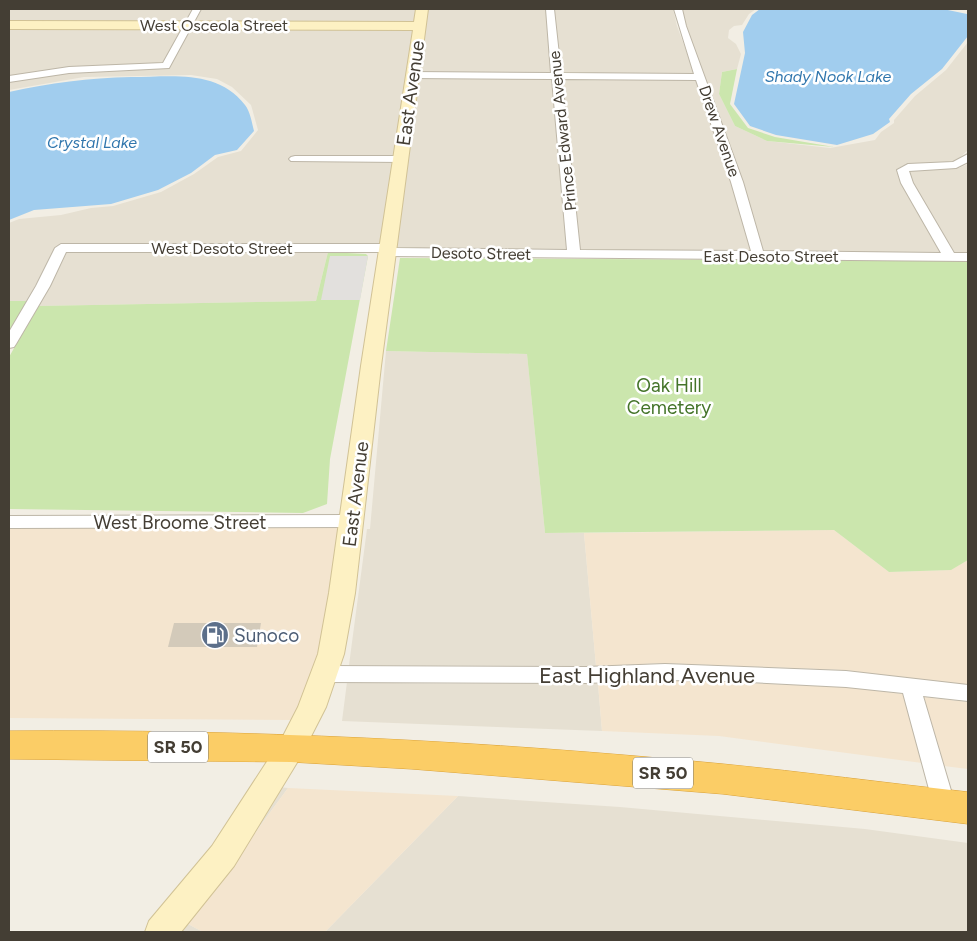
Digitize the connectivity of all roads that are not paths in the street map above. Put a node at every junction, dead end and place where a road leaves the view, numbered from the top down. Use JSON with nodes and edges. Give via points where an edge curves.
{"nodes":[{"id":1,"x":198,"y":9,"type":"edge"},
{"id":2,"x":550,"y":9,"type":"edge"},
{"id":3,"x":678,"y":9,"type":"edge"},
{"id":4,"x":420,"y":17,"type":"edge"},
{"id":5,"x":9,"y":25,"type":"edge"},
{"id":6,"x":188,"y":25,"type":"junction"},
{"id":7,"x":412,"y":75,"type":"junction"},
{"id":8,"x":556,"y":76,"type":"junction"},
{"id":9,"x":701,"y":77,"type":"junction"},
{"id":10,"x":9,"y":79,"type":"edge"},
{"id":11,"x":968,"y":157,"type":"edge"},
{"id":12,"x":296,"y":159,"type":"dead end"},
{"id":13,"x":400,"y":159,"type":"junction"},
{"id":14,"x":388,"y":250,"type":"junction"},
{"id":15,"x":574,"y":254,"type":"junction"},
{"id":16,"x":758,"y":255,"type":"junction"},
{"id":17,"x":950,"y":257,"type":"junction"},
{"id":18,"x":968,"y":257,"type":"edge"},
{"id":19,"x":9,"y":344,"type":"edge"},
{"id":20,"x":351,"y":521,"type":"junction"},
{"id":21,"x":9,"y":522,"type":"edge"},
{"id":22,"x":325,"y":674,"type":"junction"},
{"id":23,"x":911,"y":687,"type":"junction"},
{"id":24,"x":968,"y":693,"type":"edge"},
{"id":25,"x":9,"y":746,"type":"edge"},
{"id":26,"x":291,"y":748,"type":"junction"},
{"id":27,"x":956,"y":806,"type":"edge"},
{"id":28,"x":161,"y":932,"type":"edge"}],
"edges":[{"from":1,"to":6,"type":"street"},
{"from":2,"to":8,"type":"street","name":"Prince Edward Avenue"},
{"from":3,"to":9,"type":"street","name":"Drew Avenue"},
{"from":4,"to":6,"type":"street","name":"West Osceola Street"},
{"from":4,"to":7,"type":"street","name":"East Avenue"},
{"from":5,"to":6,"type":"street","name":"West Osceola Street"},
{"from":6,"to":10,"type":"street","via":[[166,66],[69,70]]},
{"from":7,"to":8,"type":"street"},
{"from":7,"to":13,"type":"street","name":"East Avenue"},
{"from":8,"to":9,"type":"street"},
{"from":8,"to":15,"type":"street","name":"Prince Edward Avenue"},
{"from":9,"to":16,"type":"street","name":"Drew Avenue"},
{"from":11,"to":17,"type":"street","via":[[956,165],[908,167],[903,170],[907,183]]},
{"from":12,"to":13,"type":"street"},
{"from":13,"to":14,"type":"street","name":"East Avenue"},
{"from":14,"to":15,"type":"street","name":"Desoto Street"},
{"from":14,"to":19,"type":"street","name":"West Desoto Street","via":[[61,248]]},
{"from":14,"to":20,"type":"street","name":"East Avenue"},
{"from":15,"to":16,"type":"street","name":"East Desoto Street"},
{"from":16,"to":17,"type":"street","name":"East Desoto Street"},
{"from":17,"to":18,"type":"street","name":"East Desoto Street"},
{"from":20,"to":21,"type":"street","name":"West Broome Street"},
{"from":20,"to":22,"type":"street","name":"East Avenue","via":[[342,593]]},
{"from":22,"to":23,"type":"street","name":"East Highland Avenue","via":[[538,676],[727,673],[846,679]]},
{"from":22,"to":26,"type":"street","name":"East Avenue"},
{"from":23,"to":24,"type":"street","name":"East Highland Avenue"},
{"from":23,"to":27,"type":"street"},
{"from":25,"to":26,"type":"highway","number":"SR 50"},
{"from":26,"to":27,"type":"highway","number":"SR 50","via":[[610,768]]},
{"from":26,"to":28,"type":"street","name":"East Avenue","via":[[223,856]]}]}
